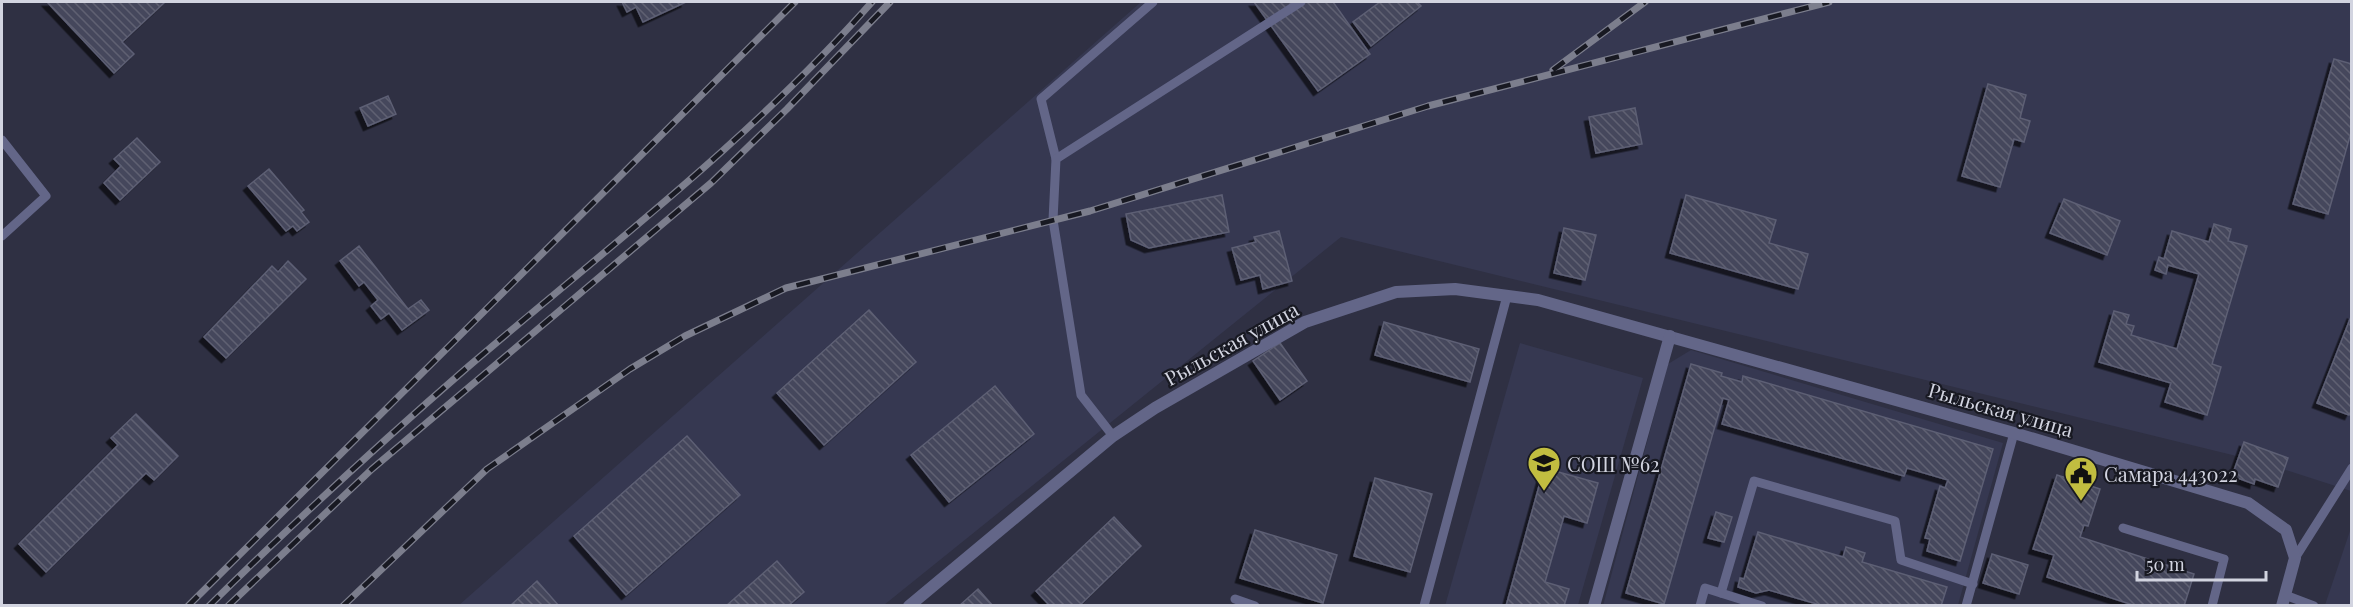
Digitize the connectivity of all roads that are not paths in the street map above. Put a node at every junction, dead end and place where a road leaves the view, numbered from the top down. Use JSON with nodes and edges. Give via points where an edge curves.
{"nodes":[{"id":1,"x":1153,"y":2,"type":"edge"},
{"id":2,"x":1301,"y":2,"type":"edge"},
{"id":3,"x":2,"y":140,"type":"edge"},
{"id":4,"x":1056,"y":159,"type":"junction"},
{"id":5,"x":2,"y":236,"type":"edge"},
{"id":6,"x":1507,"y":296,"type":"junction"},
{"id":7,"x":1670,"y":336,"type":"junction"},
{"id":8,"x":2014,"y":433,"type":"junction"},
{"id":9,"x":1113,"y":436,"type":"junction"},
{"id":10,"x":2352,"y":468,"type":"edge"},
{"id":11,"x":2123,"y":528,"type":"dead end"},
{"id":12,"x":2295,"y":558,"type":"junction"},
{"id":13,"x":1972,"y":584,"type":"junction"},
{"id":14,"x":1721,"y":593,"type":"junction"},
{"id":15,"x":1235,"y":599,"type":"dead end"},
{"id":16,"x":2284,"y":600,"type":"edge"},
{"id":17,"x":909,"y":606,"type":"edge"},
{"id":18,"x":1255,"y":606,"type":"edge"},
{"id":19,"x":1424,"y":606,"type":"edge"},
{"id":20,"x":1594,"y":606,"type":"edge"},
{"id":21,"x":1700,"y":606,"type":"edge"},
{"id":22,"x":1762,"y":606,"type":"edge"},
{"id":23,"x":1966,"y":606,"type":"edge"},
{"id":24,"x":2212,"y":606,"type":"edge"},
{"id":25,"x":2314,"y":606,"type":"edge"}],
"edges":[{"from":1,"to":4,"type":"lane","via":[[1041,99]]},
{"from":2,"to":4,"type":"lane"},
{"from":3,"to":5,"type":"lane","via":[[46,196]]},
{"from":4,"to":9,"type":"lane","via":[[1053,220],[1081,395]]},
{"from":6,"to":7,"type":"street","name":"Рыльская улица","via":[[1538,300]]},
{"from":6,"to":9,"type":"street","name":"Рыльская улица","via":[[1455,289],[1396,292],[1305,322]]},
{"from":6,"to":19,"type":"lane"},
{"from":7,"to":8,"type":"street","name":"Рыльская улица"},
{"from":7,"to":20,"type":"street"},
{"from":8,"to":12,"type":"street","name":"Рыльская улица","via":[[2248,502],[2286,530]]},
{"from":8,"to":13,"type":"lane"},
{"from":9,"to":17,"type":"street","name":"Рыльская улица"},
{"from":10,"to":12,"type":"lane"},
{"from":11,"to":24,"type":"lane","via":[[2224,559]]},
{"from":12,"to":16,"type":"street"},
{"from":13,"to":14,"type":"lane","via":[[1901,560],[1895,521],[1754,481]]},
{"from":13,"to":23,"type":"lane"},
{"from":14,"to":21,"type":"lane","via":[[1705,588]]},
{"from":14,"to":22,"type":"lane"},
{"from":15,"to":18,"type":"lane"},
{"from":16,"to":25,"type":"lane"}]}
